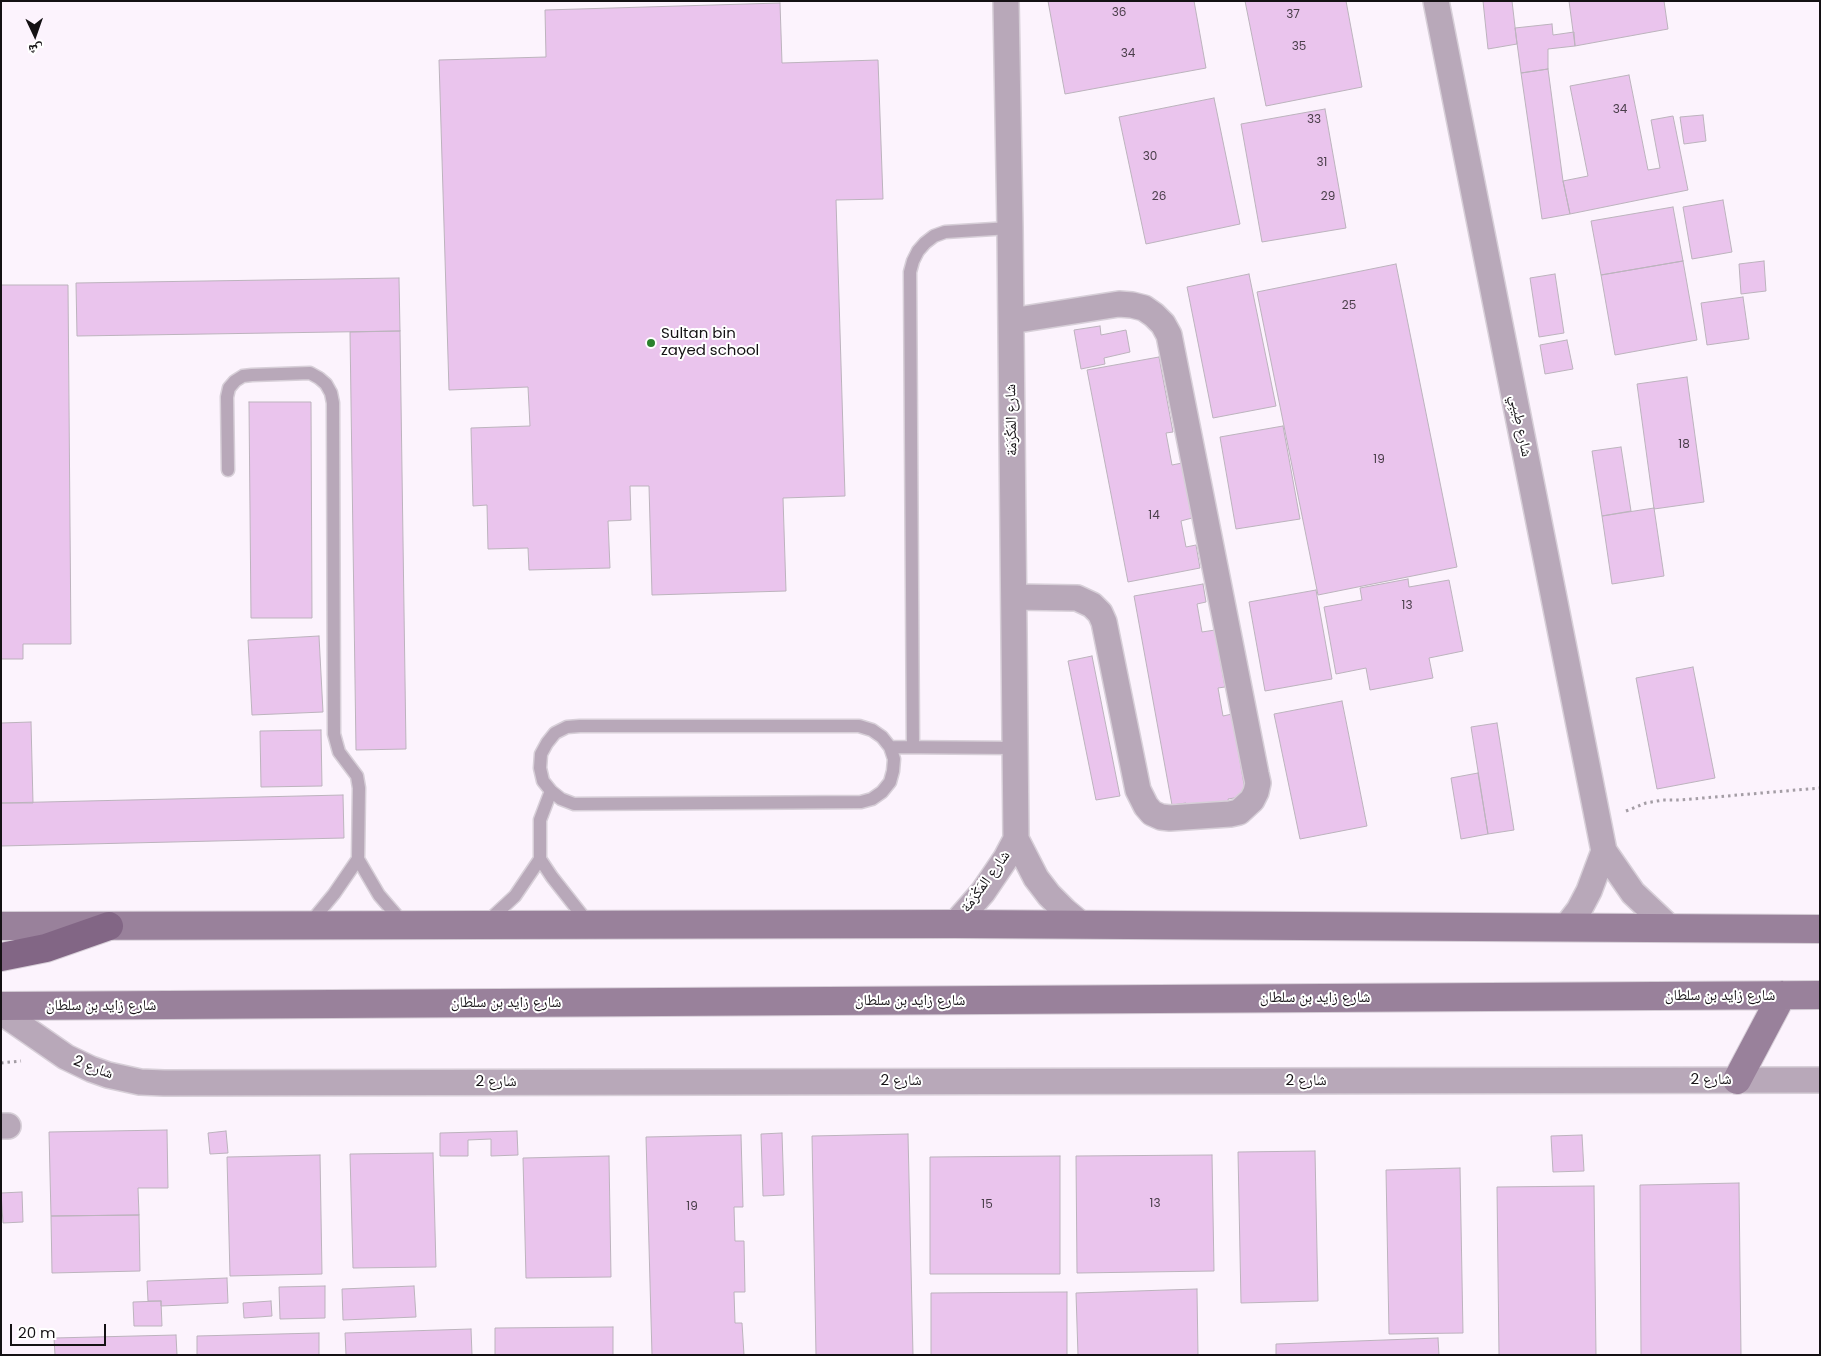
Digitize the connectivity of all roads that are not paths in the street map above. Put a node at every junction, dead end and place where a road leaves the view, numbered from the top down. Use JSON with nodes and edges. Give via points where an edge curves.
{"nodes":[{"id":1,"x":1006,"y":1,"type":"edge"},
{"id":2,"x":1436,"y":1,"type":"edge"},
{"id":3,"x":1010,"y":228,"type":"junction"},
{"id":4,"x":1011,"y":321,"type":"junction"},
{"id":5,"x":228,"y":470,"type":"dead end"},
{"id":6,"x":1014,"y":597,"type":"junction"},
{"id":7,"x":890,"y":747,"type":"junction"},
{"id":8,"x":913,"y":747,"type":"junction"},
{"id":9,"x":1015,"y":748,"type":"junction"},
{"id":10,"x":551,"y":791,"type":"junction"},
{"id":11,"x":1016,"y":839,"type":"junction"},
{"id":12,"x":1604,"y":851,"type":"junction"},
{"id":13,"x":358,"y":859,"type":"junction"},
{"id":14,"x":540,"y":859,"type":"junction"},
{"id":15,"x":955,"y":924,"type":"junction"},
{"id":16,"x":406,"y":925,"type":"junction"},
{"id":17,"x":1082,"y":925,"type":"junction"},
{"id":18,"x":1,"y":926,"type":"edge"},
{"id":19,"x":109,"y":926,"type":"junction"},
{"id":20,"x":307,"y":926,"type":"junction"},
{"id":21,"x":482,"y":926,"type":"junction"},
{"id":22,"x":591,"y":926,"type":"junction"},
{"id":23,"x":1566,"y":927,"type":"junction"},
{"id":24,"x":1670,"y":928,"type":"junction"},
{"id":25,"x":1820,"y":929,"type":"edge"},
{"id":26,"x":1,"y":957,"type":"edge"},
{"id":27,"x":1782,"y":995,"type":"junction"},
{"id":28,"x":1820,"y":995,"type":"edge"},
{"id":29,"x":1,"y":1006,"type":"edge"},
{"id":30,"x":1,"y":1012,"type":"edge"},
{"id":31,"x":1737,"y":1080,"type":"junction"},
{"id":32,"x":1820,"y":1080,"type":"edge"}],
"edges":[{"from":1,"to":3,"type":"street","name":"شارع المَكْرَمَة"},
{"from":2,"to":12,"type":"street","name":"شارع طِيبِي"},
{"from":3,"to":4,"type":"street","name":"شارع المَكْرَمَة"},
{"from":3,"to":8,"type":"lane","via":[[945,232],[934,236],[918,251],[910,272]]},
{"from":4,"to":6,"type":"street","name":"شارع المَكْرَمَة"},
{"from":4,"to":6,"type":"street","via":[[1119,304],[1132,305],[1154,315],[1169,335],[1258,783],[1252,800],[1239,812],[1230,814],[1170,818],[1152,813],[1138,790],[1100,613],[1077,598]]},
{"from":5,"to":13,"type":"lane","via":[[227,397],[235,381],[252,375],[310,373],[326,384],[333,403],[334,734],[339,752],[357,776]]},
{"from":6,"to":9,"type":"street","name":"شارع المَكْرَمَة"},
{"from":7,"to":8,"type":"lane"},
{"from":7,"to":10,"type":"lane","via":[[894,759],[890,782],[877,796],[861,802],[574,804]]},
{"from":7,"to":10,"type":"lane","via":[[872,730],[859,726],[567,727],[555,733],[541,754],[543,780]]},
{"from":8,"to":9,"type":"lane"},
{"from":9,"to":11,"type":"street","name":"شارع المَكْرَمَة"},
{"from":10,"to":14,"type":"lane","via":[[540,820]]},
{"from":11,"to":15,"type":"street","name":"شارع المَكْرَمَة","via":[[983,892]]},
{"from":11,"to":17,"type":"street","name":"شارع المَكْرَمَة","via":[[1036,878]]},
{"from":12,"to":23,"type":"street","via":[[1589,891]]},
{"from":12,"to":24,"type":"street","name":"شارع طِيبِي","via":[[1633,893]]},
{"from":13,"to":16,"type":"lane","via":[[379,895]]},
{"from":13,"to":20,"type":"lane"},
{"from":14,"to":21,"type":"lane","via":[[515,896]]},
{"from":14,"to":22,"type":"lane"},
{"from":15,"to":17,"type":"main road"},
{"from":15,"to":22,"type":"main road"},
{"from":16,"to":20,"type":"main road"},
{"from":16,"to":21,"type":"main road"},
{"from":17,"to":23,"type":"main road"},
{"from":18,"to":19,"type":"main road"},
{"from":19,"to":20,"type":"main road"},
{"from":19,"to":26,"type":"main road","via":[[46,948]]},
{"from":21,"to":22,"type":"main road"},
{"from":23,"to":24,"type":"main road"},
{"from":24,"to":25,"type":"main road"},
{"from":27,"to":28,"type":"main road","name":"شارع زايد بن سلطان"},
{"from":27,"to":29,"type":"main road","name":"شارع زايد بن سلطان"},
{"from":27,"to":31,"type":"main road"},
{"from":30,"to":31,"type":"street","name":"شارع 2","via":[[66,1057],[91,1069],[132,1080],[164,1083]]},
{"from":31,"to":32,"type":"street","name":"شارع 2"}]}
